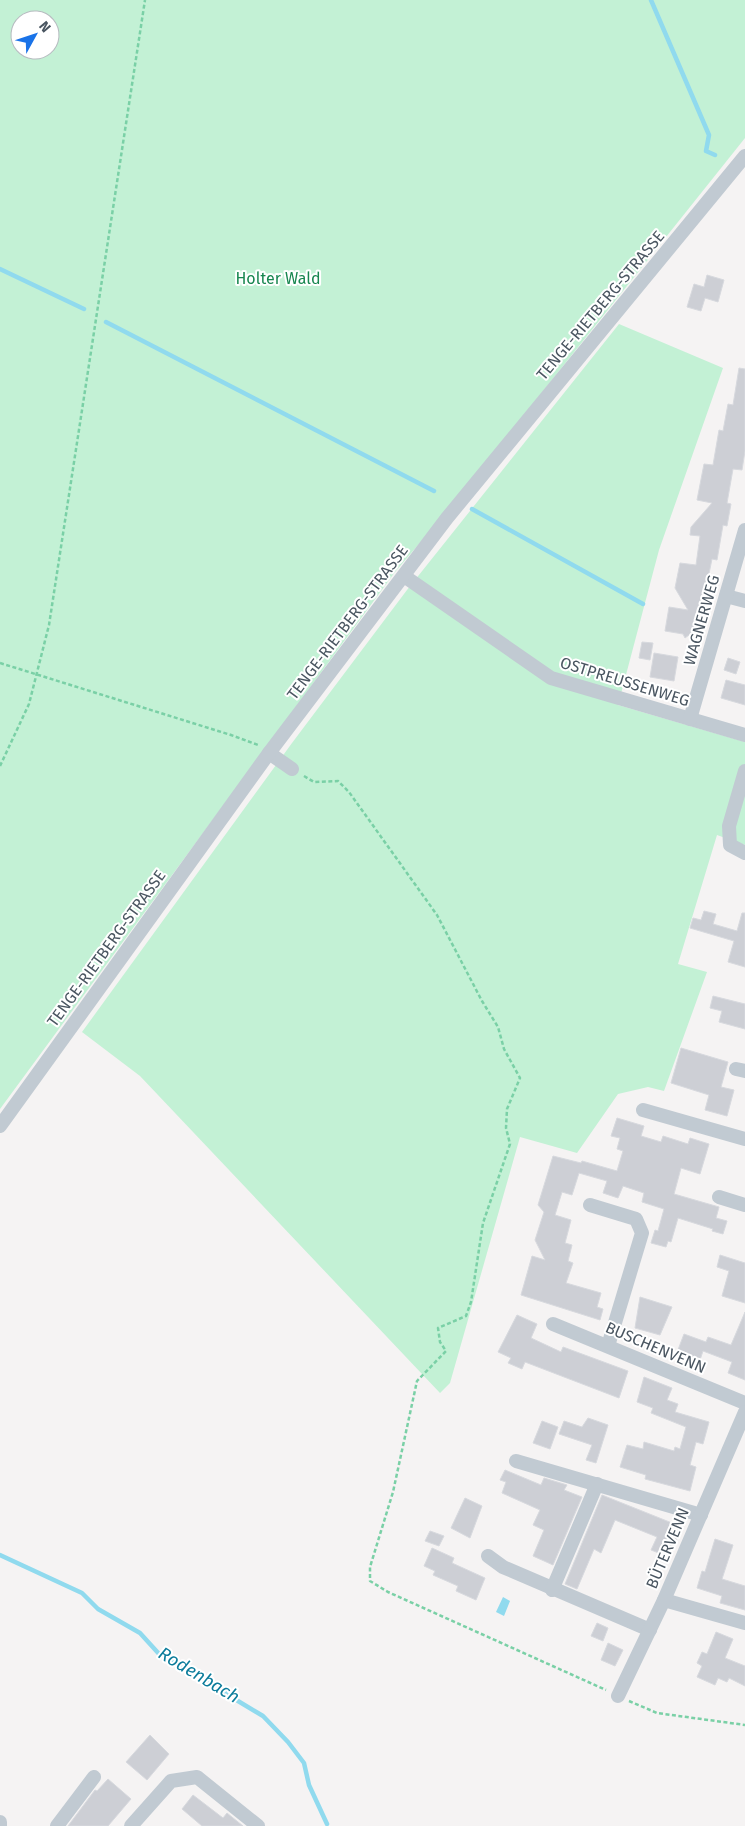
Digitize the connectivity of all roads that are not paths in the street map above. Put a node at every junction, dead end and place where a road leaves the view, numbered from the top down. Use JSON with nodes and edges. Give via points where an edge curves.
{"nodes":[{"id":1,"x":745,"y":156,"type":"edge"},
{"id":2,"x":745,"y":530,"type":"edge"},
{"id":3,"x":404,"y":576,"type":"junction"},
{"id":4,"x":726,"y":596,"type":"junction"},
{"id":5,"x":745,"y":601,"type":"edge"},
{"id":6,"x":690,"y":719,"type":"junction"},
{"id":7,"x":745,"y":735,"type":"edge"},
{"id":8,"x":269,"y":753,"type":"junction"},
{"id":9,"x":292,"y":769,"type":"road end"},
{"id":10,"x":745,"y":771,"type":"edge"},
{"id":11,"x":745,"y":853,"type":"edge"},
{"id":12,"x":643,"y":1110,"type":"dead end"},
{"id":13,"x":0,"y":1126,"type":"edge"},
{"id":14,"x":745,"y":1139,"type":"edge"},
{"id":15,"x":719,"y":1197,"type":"dead end"},
{"id":16,"x":590,"y":1205,"type":"dead end"},
{"id":17,"x":745,"y":1205,"type":"edge"},
{"id":18,"x":553,"y":1324,"type":"dead end"},
{"id":19,"x":608,"y":1346,"type":"junction"},
{"id":20,"x":745,"y":1403,"type":"edge"},
{"id":21,"x":745,"y":1412,"type":"edge"},
{"id":22,"x":516,"y":1461,"type":"dead end"},
{"id":23,"x":597,"y":1484,"type":"junction"},
{"id":24,"x":700,"y":1515,"type":"junction"},
{"id":25,"x":488,"y":1556,"type":"dead end"},
{"id":26,"x":552,"y":1590,"type":"junction"},
{"id":27,"x":664,"y":1600,"type":"junction"},
{"id":28,"x":745,"y":1623,"type":"edge"},
{"id":29,"x":650,"y":1630,"type":"junction"},
{"id":30,"x":618,"y":1696,"type":"road end"},
{"id":31,"x":94,"y":1777,"type":"dead end"},
{"id":32,"x":0,"y":1822,"type":"edge"},
{"id":33,"x":0,"y":1826,"type":"edge"},
{"id":34,"x":57,"y":1826,"type":"edge"},
{"id":35,"x":131,"y":1826,"type":"edge"},
{"id":36,"x":258,"y":1826,"type":"edge"}],
"edges":[{"from":1,"to":3,"type":"street","name":"TENGE-RIETBERG-STRASSE","via":[[463,498]]},
{"from":2,"to":4,"type":"street","name":"WAGNERWEG"},
{"from":3,"to":6,"type":"street","name":"OSTPREUSSENWEG","via":[[551,678]]},
{"from":3,"to":8,"type":"street","name":"TENGE-RIETBERG-STRASSE"},
{"from":4,"to":5,"type":"street"},
{"from":4,"to":6,"type":"street","name":"WAGNERWEG"},
{"from":6,"to":7,"type":"street","name":"OSTPREUSSENWEG"},
{"from":8,"to":9,"type":"street"},
{"from":8,"to":13,"type":"street","name":"TENGE-RIETBERG-STRASSE"},
{"from":10,"to":11,"type":"street","via":[[729,826],[730,845]]},
{"from":12,"to":14,"type":"street"},
{"from":15,"to":17,"type":"street"},
{"from":16,"to":19,"type":"street","via":[[636,1219],[642,1232]]},
{"from":18,"to":19,"type":"street","name":"BUSCHENVENN"},
{"from":19,"to":20,"type":"street","name":"BUSCHENVENN"},
{"from":21,"to":24,"type":"street","name":"BÜTERVENN"},
{"from":22,"to":23,"type":"street"},
{"from":23,"to":24,"type":"street"},
{"from":23,"to":26,"type":"street"},
{"from":24,"to":27,"type":"street","name":"BÜTERVENN"},
{"from":25,"to":26,"type":"street","via":[[503,1567]]},
{"from":26,"to":29,"type":"street"},
{"from":27,"to":28,"type":"street"},
{"from":27,"to":29,"type":"street","name":"BÜTERVENN"},
{"from":29,"to":30,"type":"street","name":"BÜTERVENN"},
{"from":31,"to":34,"type":"street"},
{"from":32,"to":33,"type":"street"},
{"from":35,"to":36,"type":"street","via":[[171,1781],[197,1777]]}]}
